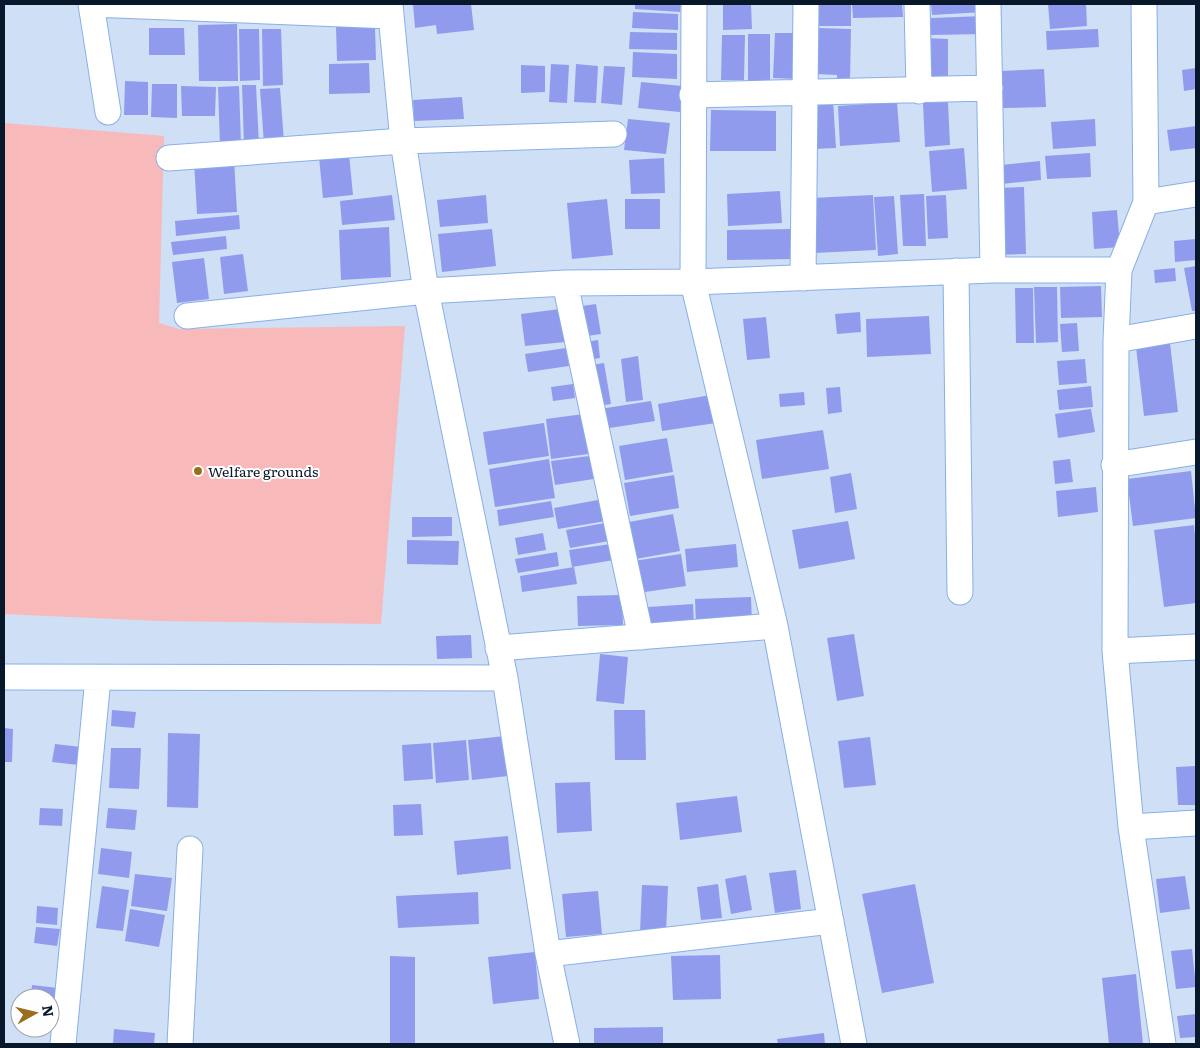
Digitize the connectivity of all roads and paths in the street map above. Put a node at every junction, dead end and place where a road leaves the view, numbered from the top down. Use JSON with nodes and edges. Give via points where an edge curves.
{"nodes":[{"id":1,"x":91,"y":4,"type":"edge"},
{"id":2,"x":694,"y":4,"type":"edge"},
{"id":3,"x":806,"y":4,"type":"edge"},
{"id":4,"x":917,"y":4,"type":"edge"},
{"id":5,"x":988,"y":4,"type":"edge"},
{"id":6,"x":1144,"y":4,"type":"edge"},
{"id":7,"x":390,"y":10,"type":"edge"},
{"id":8,"x":990,"y":88,"type":"junction"},
{"id":9,"x":919,"y":91,"type":"junction"},
{"id":10,"x":805,"y":94,"type":"junction"},
{"id":11,"x":692,"y":95,"type":"junction"},
{"id":12,"x":108,"y":112,"type":"dead end"},
{"id":13,"x":614,"y":134,"type":"dead end"},
{"id":14,"x":403,"y":141,"type":"junction"},
{"id":15,"x":169,"y":158,"type":"dead end"},
{"id":16,"x":1196,"y":194,"type":"edge"},
{"id":17,"x":1146,"y":202,"type":"junction"},
{"id":18,"x":993,"y":270,"type":"junction"},
{"id":19,"x":1120,"y":270,"type":"junction"},
{"id":20,"x":956,"y":271,"type":"junction"},
{"id":21,"x":803,"y":278,"type":"junction"},
{"id":22,"x":693,"y":282,"type":"junction"},
{"id":23,"x":565,"y":283,"type":"junction"},
{"id":24,"x":426,"y":291,"type":"junction"},
{"id":25,"x":187,"y":316,"type":"dead end"},
{"id":26,"x":1196,"y":326,"type":"edge"},
{"id":27,"x":1116,"y":340,"type":"junction"},
{"id":28,"x":1196,"y":452,"type":"edge"},
{"id":29,"x":1114,"y":465,"type":"junction"},
{"id":30,"x":960,"y":592,"type":"dead end"},
{"id":31,"x":775,"y":626,"type":"junction"},
{"id":32,"x":641,"y":638,"type":"junction"},
{"id":33,"x":1196,"y":647,"type":"edge"},
{"id":34,"x":498,"y":648,"type":"junction"},
{"id":35,"x":1115,"y":651,"type":"junction"},
{"id":36,"x":4,"y":677,"type":"edge"},
{"id":37,"x":98,"y":678,"type":"junction"},
{"id":38,"x":505,"y":678,"type":"junction"},
{"id":39,"x":1196,"y":823,"type":"edge"},
{"id":40,"x":1132,"y":827,"type":"junction"},
{"id":41,"x":190,"y":849,"type":"dead end"},
{"id":42,"x":831,"y":921,"type":"junction"},
{"id":43,"x":548,"y":954,"type":"junction"},
{"id":44,"x":63,"y":1044,"type":"edge"},
{"id":45,"x":180,"y":1044,"type":"edge"},
{"id":46,"x":567,"y":1044,"type":"edge"},
{"id":47,"x":854,"y":1044,"type":"edge"},
{"id":48,"x":1163,"y":1044,"type":"edge"}],
"edges":[{"from":1,"to":7,"type":"street"},
{"from":1,"to":12,"type":"street"},
{"from":2,"to":11,"type":"street"},
{"from":3,"to":10,"type":"street"},
{"from":4,"to":9,"type":"street"},
{"from":5,"to":8,"type":"street"},
{"from":6,"to":17,"type":"street"},
{"from":7,"to":14,"type":"street"},
{"from":8,"to":9,"type":"street"},
{"from":8,"to":18,"type":"street"},
{"from":9,"to":10,"type":"street"},
{"from":10,"to":11,"type":"street"},
{"from":10,"to":21,"type":"street"},
{"from":11,"to":22,"type":"street"},
{"from":13,"to":14,"type":"street"},
{"from":14,"to":15,"type":"street"},
{"from":14,"to":24,"type":"street"},
{"from":16,"to":17,"type":"street"},
{"from":17,"to":19,"type":"street"},
{"from":18,"to":19,"type":"street"},
{"from":18,"to":20,"type":"street"},
{"from":19,"to":27,"type":"street"},
{"from":20,"to":21,"type":"street"},
{"from":20,"to":30,"type":"street"},
{"from":21,"to":22,"type":"street"},
{"from":22,"to":23,"type":"street"},
{"from":22,"to":31,"type":"street"},
{"from":23,"to":24,"type":"street"},
{"from":23,"to":32,"type":"street"},
{"from":24,"to":25,"type":"street"},
{"from":24,"to":34,"type":"street"},
{"from":26,"to":27,"type":"street"},
{"from":27,"to":29,"type":"street"},
{"from":28,"to":29,"type":"street"},
{"from":29,"to":35,"type":"street"},
{"from":31,"to":32,"type":"street"},
{"from":31,"to":42,"type":"street"},
{"from":32,"to":34,"type":"street"},
{"from":33,"to":35,"type":"street"},
{"from":34,"to":38,"type":"street"},
{"from":35,"to":40,"type":"street"},
{"from":36,"to":37,"type":"street"},
{"from":37,"to":38,"type":"street"},
{"from":37,"to":44,"type":"street"},
{"from":38,"to":43,"type":"street"},
{"from":39,"to":40,"type":"street"},
{"from":40,"to":48,"type":"street"},
{"from":41,"to":45,"type":"street"},
{"from":42,"to":43,"type":"street"},
{"from":42,"to":47,"type":"street"},
{"from":43,"to":46,"type":"street"}]}
